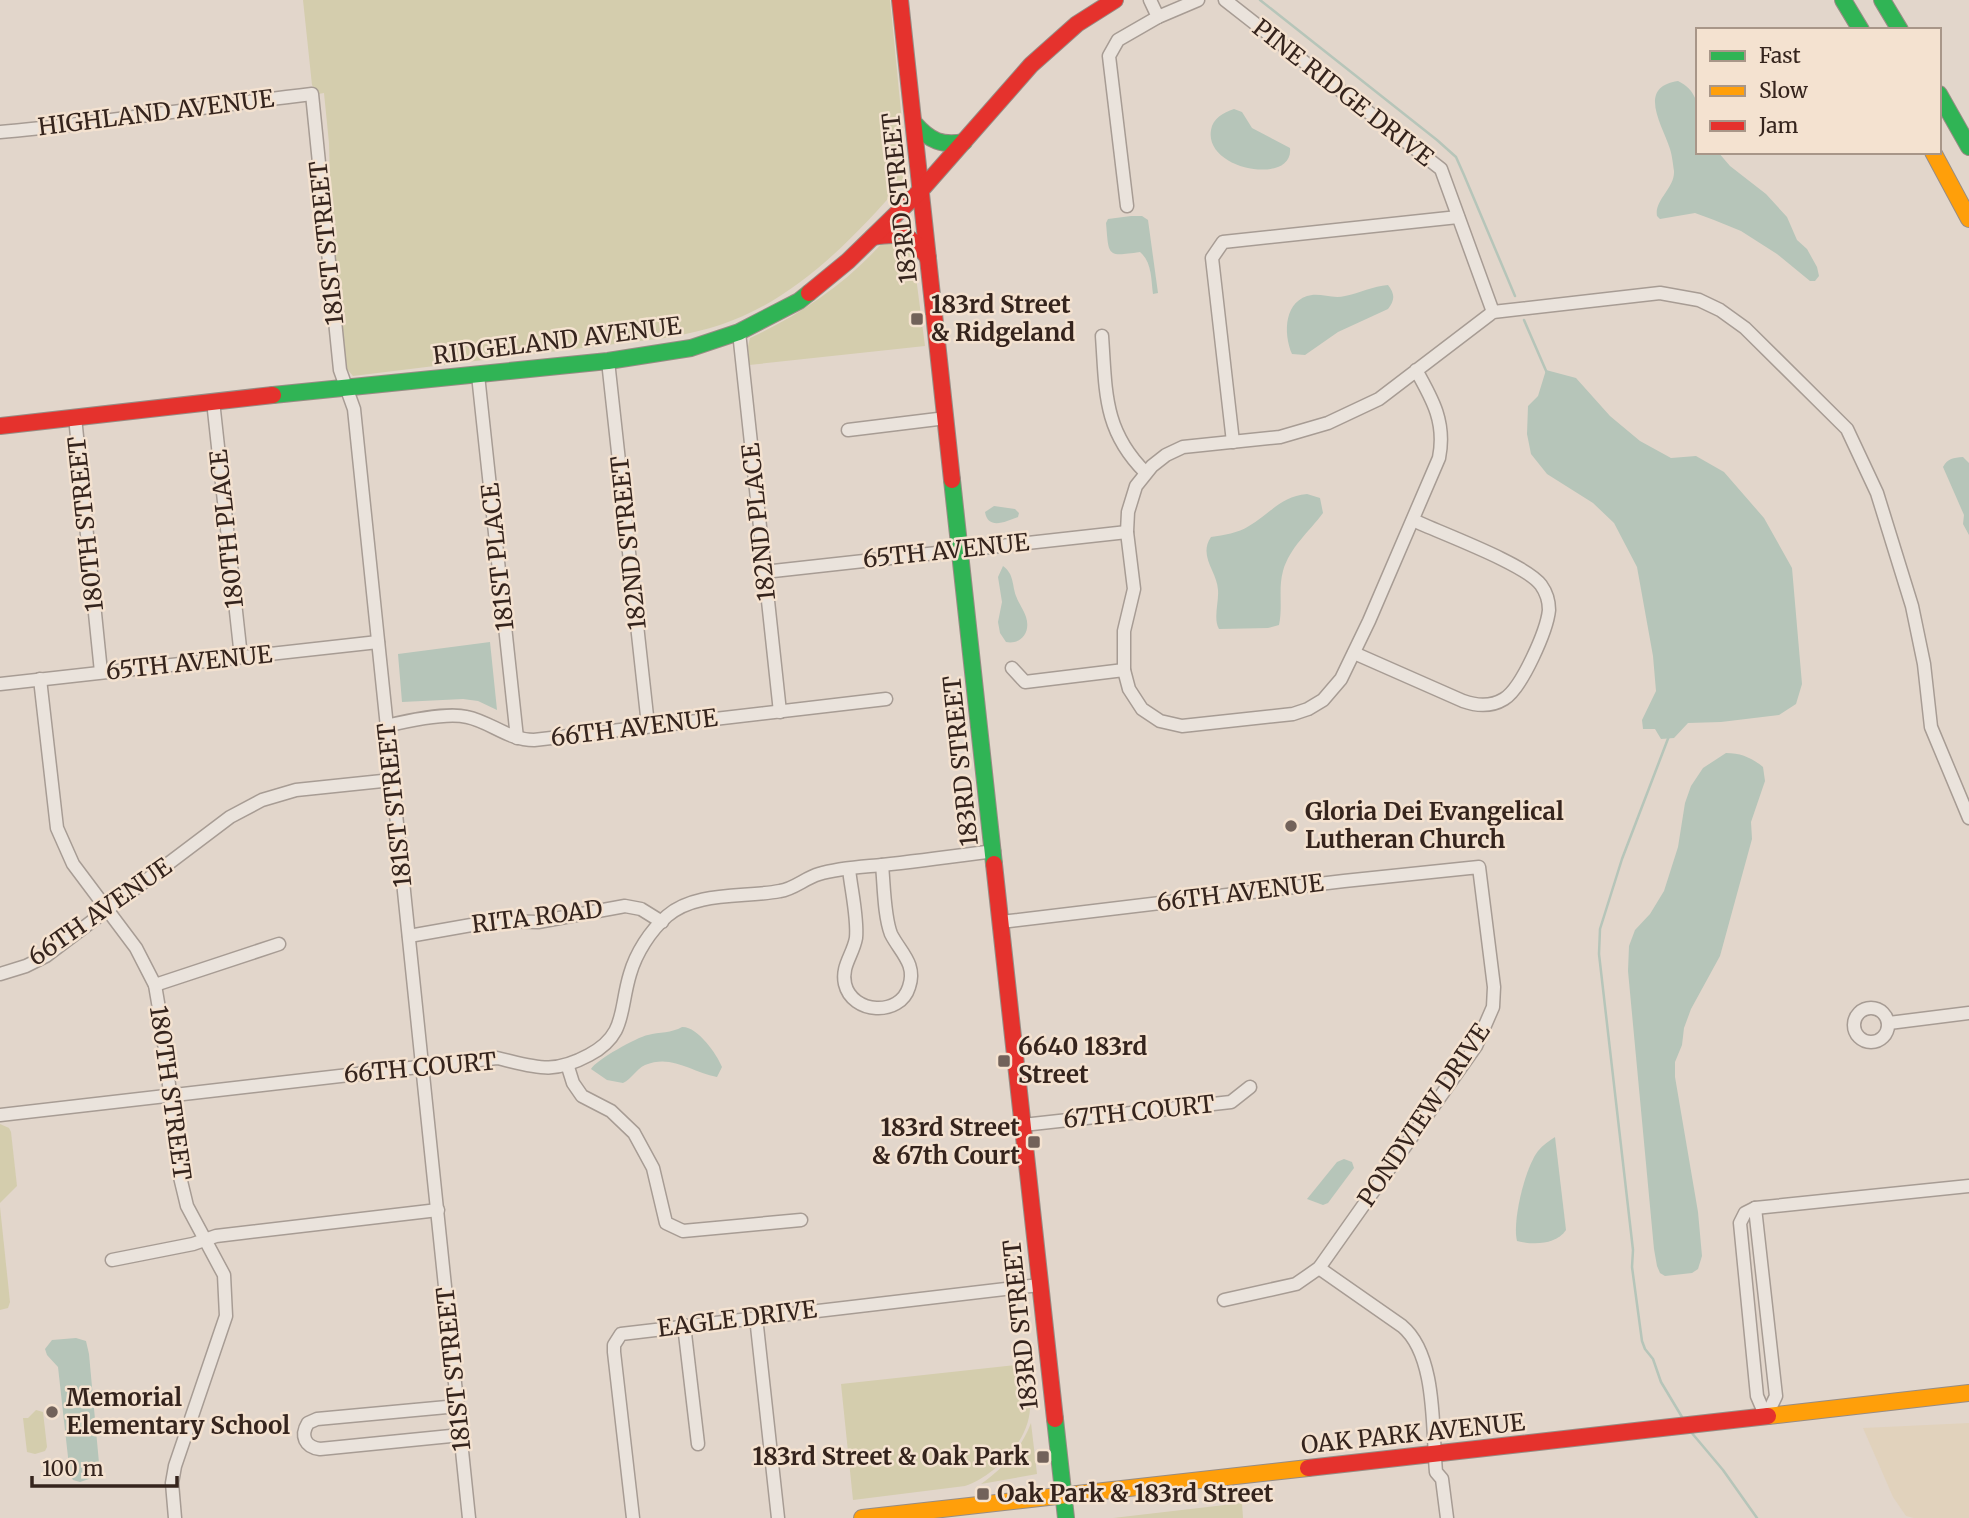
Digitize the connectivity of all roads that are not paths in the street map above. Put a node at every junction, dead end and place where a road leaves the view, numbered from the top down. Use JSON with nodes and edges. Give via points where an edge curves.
{"nodes":[{"id":1,"x":900,"y":0,"type":"edge"},
{"id":2,"x":1115,"y":0,"type":"edge"},
{"id":3,"x":1150,"y":0,"type":"edge"},
{"id":4,"x":1198,"y":0,"type":"edge"},
{"id":5,"x":1224,"y":0,"type":"edge"},
{"id":6,"x":1843,"y":0,"type":"edge"},
{"id":7,"x":1882,"y":0,"type":"edge"},
{"id":8,"x":1158,"y":17,"type":"junction"},
{"id":9,"x":1860,"y":28,"type":"edge"},
{"id":10,"x":1899,"y":28,"type":"edge"},
{"id":11,"x":312,"y":94,"type":"joint"},
{"id":12,"x":1941,"y":98,"type":"edge"},
{"id":13,"x":915,"y":124,"type":"junction"},
{"id":14,"x":0,"y":132,"type":"edge"},
{"id":15,"x":964,"y":142,"type":"junction"},
{"id":16,"x":1969,"y":147,"type":"edge"},
{"id":17,"x":1934,"y":154,"type":"edge"},
{"id":18,"x":922,"y":189,"type":"junction"},
{"id":19,"x":1127,"y":206,"type":"dead end"},
{"id":20,"x":1458,"y":218,"type":"junction"},
{"id":21,"x":1969,"y":219,"type":"edge"},
{"id":22,"x":873,"y":237,"type":"junction"},
{"id":23,"x":930,"y":260,"type":"junction"},
{"id":24,"x":1493,"y":312,"type":"junction"},
{"id":25,"x":739,"y":332,"type":"junction"},
{"id":26,"x":1102,"y":336,"type":"dead end"},
{"id":27,"x":608,"y":361,"type":"junction"},
{"id":28,"x":1416,"y":370,"type":"junction"},
{"id":29,"x":478,"y":375,"type":"junction"},
{"id":30,"x":346,"y":387,"type":"junction"},
{"id":31,"x":214,"y":401,"type":"junction"},
{"id":32,"x":75,"y":417,"type":"junction"},
{"id":33,"x":946,"y":418,"type":"junction"},
{"id":34,"x":0,"y":426,"type":"edge"},
{"id":35,"x":848,"y":430,"type":"dead end"},
{"id":36,"x":1233,"y":442,"type":"junction"},
{"id":37,"x":1145,"y":472,"type":"junction"},
{"id":38,"x":1413,"y":520,"type":"junction"},
{"id":39,"x":1127,"y":532,"type":"junction"},
{"id":40,"x":960,"y":549,"type":"junction"},
{"id":41,"x":764,"y":572,"type":"junction"},
{"id":42,"x":378,"y":642,"type":"junction"},
{"id":43,"x":1354,"y":653,"type":"junction"},
{"id":44,"x":241,"y":657,"type":"junction"},
{"id":45,"x":1012,"y":668,"type":"dead end"},
{"id":46,"x":1124,"y":670,"type":"junction"},
{"id":47,"x":101,"y":672,"type":"junction"},
{"id":48,"x":40,"y":679,"type":"junction"},
{"id":49,"x":0,"y":684,"type":"edge"},
{"id":50,"x":886,"y":699,"type":"dead end"},
{"id":51,"x":780,"y":712,"type":"junction"},
{"id":52,"x":648,"y":725,"type":"junction"},
{"id":53,"x":386,"y":726,"type":"junction"},
{"id":54,"x":517,"y":738,"type":"junction"},
{"id":55,"x":392,"y":780,"type":"junction"},
{"id":56,"x":1969,"y":818,"type":"edge"},
{"id":57,"x":993,"y":852,"type":"junction"},
{"id":58,"x":881,"y":865,"type":"junction"},
{"id":59,"x":1479,"y":867,"type":"joint"},
{"id":60,"x":849,"y":869,"type":"junction"},
{"id":61,"x":108,"y":910,"type":"junction"},
{"id":62,"x":662,"y":922,"type":"junction"},
{"id":63,"x":1001,"y":922,"type":"junction"},
{"id":64,"x":409,"y":936,"type":"junction"},
{"id":65,"x":279,"y":944,"type":"dead end"},
{"id":66,"x":0,"y":974,"type":"edge"},
{"id":67,"x":155,"y":985,"type":"junction"},
{"id":68,"x":1969,"y":1013,"type":"edge"},
{"id":69,"x":1889,"y":1024,"type":"dead end"},
{"id":70,"x":423,"y":1066,"type":"junction"},
{"id":71,"x":568,"y":1067,"type":"junction"},
{"id":72,"x":1250,"y":1087,"type":"dead end"},
{"id":73,"x":170,"y":1095,"type":"junction"},
{"id":74,"x":0,"y":1115,"type":"edge"},
{"id":75,"x":1023,"y":1125,"type":"junction"},
{"id":76,"x":1969,"y":1186,"type":"edge"},
{"id":77,"x":438,"y":1210,"type":"junction"},
{"id":78,"x":801,"y":1220,"type":"dead end"},
{"id":79,"x":206,"y":1240,"type":"junction"},
{"id":80,"x":112,"y":1260,"type":"dead end"},
{"id":81,"x":1319,"y":1268,"type":"junction"},
{"id":82,"x":1039,"y":1285,"type":"junction"},
{"id":83,"x":1224,"y":1300,"type":"dead end"},
{"id":84,"x":756,"y":1317,"type":"junction"},
{"id":85,"x":684,"y":1325,"type":"junction"},
{"id":86,"x":1969,"y":1394,"type":"edge"},
{"id":87,"x":458,"y":1406,"type":"junction"},
{"id":88,"x":1766,"y":1417,"type":"junction"},
{"id":89,"x":461,"y":1435,"type":"junction"},
{"id":90,"x":698,"y":1444,"type":"dead end"},
{"id":91,"x":1435,"y":1455,"type":"junction"},
{"id":92,"x":1064,"y":1495,"type":"junction"},
{"id":93,"x":175,"y":1518,"type":"edge"},
{"id":94,"x":469,"y":1518,"type":"edge"},
{"id":95,"x":633,"y":1518,"type":"edge"},
{"id":96,"x":778,"y":1518,"type":"edge"},
{"id":97,"x":862,"y":1518,"type":"edge"},
{"id":98,"x":1066,"y":1518,"type":"edge"},
{"id":99,"x":1447,"y":1518,"type":"edge"}],
"edges":[{"from":1,"to":13,"type":"main road","name":"183RD STREET"},
{"from":2,"to":15,"type":"main road","name":"RIDGELAND AVENUE","via":[[1077,24],[1031,65]]},
{"from":3,"to":8,"type":"street"},
{"from":4,"to":8,"type":"street"},
{"from":5,"to":20,"type":"street","name":"PINE RIDGE DRIVE","via":[[1441,169]]},
{"from":6,"to":9,"type":"main road"},
{"from":7,"to":10,"type":"main road"},
{"from":8,"to":19,"type":"street","via":[[1118,40],[1109,56]]},
{"from":11,"to":14,"type":"street","name":"HIGHLAND AVENUE"},
{"from":11,"to":30,"type":"street","name":"181ST STREET","via":[[340,370]]},
{"from":12,"to":16,"type":"main road"},
{"from":13,"to":15,"type":"main road","via":[[937,144]]},
{"from":13,"to":18,"type":"main road","name":"183RD STREET"},
{"from":15,"to":18,"type":"main road","name":"RIDGELAND AVENUE"},
{"from":17,"to":21,"type":"main road"},
{"from":18,"to":22,"type":"main road","name":"RIDGELAND AVENUE"},
{"from":18,"to":23,"type":"main road","name":"183RD STREET"},
{"from":20,"to":24,"type":"street","name":"PINE RIDGE DRIVE"},
{"from":20,"to":36,"type":"street","via":[[1223,242],[1212,258]]},
{"from":22,"to":23,"type":"main road","via":[[909,236]]},
{"from":22,"to":25,"type":"main road","name":"RIDGELAND AVENUE","via":[[799,301]]},
{"from":23,"to":33,"type":"main road","name":"183RD STREET"},
{"from":24,"to":28,"type":"street"},
{"from":24,"to":56,"type":"street","via":[[1660,293],[1699,300],[1745,328],[1847,429],[1877,494],[1912,606],[1931,727]]},
{"from":25,"to":27,"type":"main road","name":"RIDGELAND AVENUE","via":[[691,348]]},
{"from":25,"to":41,"type":"street","name":"182ND PLACE"},
{"from":26,"to":37,"type":"street","via":[[1110,418]]},
{"from":27,"to":29,"type":"main road","name":"RIDGELAND AVENUE"},
{"from":27,"to":52,"type":"street","name":"182ND STREET"},
{"from":28,"to":36,"type":"street","via":[[1379,399],[1328,423],[1280,437]]},
{"from":28,"to":38,"type":"street","via":[[1434,402],[1442,433],[1439,458]]},
{"from":29,"to":30,"type":"main road","name":"RIDGELAND AVENUE"},
{"from":29,"to":54,"type":"street","name":"181ST PLACE"},
{"from":30,"to":31,"type":"main road","name":"RIDGELAND AVENUE"},
{"from":30,"to":42,"type":"street","name":"181ST STREET","via":[[353,402]]},
{"from":31,"to":32,"type":"main road","name":"RIDGELAND AVENUE"},
{"from":31,"to":44,"type":"street","name":"180TH PLACE"},
{"from":32,"to":34,"type":"main road","name":"RIDGELAND AVENUE"},
{"from":32,"to":47,"type":"street","name":"180TH STREET"},
{"from":33,"to":35,"type":"street"},
{"from":33,"to":40,"type":"main road","name":"183RD STREET"},
{"from":36,"to":37,"type":"street","via":[[1176,450]]},
{"from":37,"to":39,"type":"street","via":[[1130,502]]},
{"from":38,"to":43,"type":"street"},
{"from":38,"to":43,"type":"street","via":[[1535,578],[1548,601],[1544,629],[1516,688],[1503,700],[1488,705],[1463,701]]},
{"from":39,"to":40,"type":"street","name":"65TH AVENUE"},
{"from":39,"to":46,"type":"street","via":[[1134,589],[1124,631]]},
{"from":40,"to":41,"type":"street","name":"65TH AVENUE"},
{"from":40,"to":57,"type":"main road","name":"183RD STREET"},
{"from":41,"to":51,"type":"street","name":"182ND PLACE"},
{"from":42,"to":44,"type":"street","name":"65TH AVENUE"},
{"from":42,"to":53,"type":"street","name":"181ST STREET"},
{"from":43,"to":46,"type":"street","via":[[1341,679],[1308,709],[1191,726],[1172,725],[1150,715],[1135,701]]},
{"from":44,"to":47,"type":"street","name":"65TH AVENUE"},
{"from":45,"to":46,"type":"street","via":[[1025,682]]},
{"from":47,"to":48,"type":"street","name":"65TH AVENUE"},
{"from":48,"to":49,"type":"street","name":"65TH AVENUE"},
{"from":48,"to":61,"type":"street","name":"180TH STREET","via":[[57,828],[73,864]]},
{"from":50,"to":51,"type":"street","name":"66TH AVENUE"},
{"from":51,"to":52,"type":"street","name":"66TH AVENUE"},
{"from":52,"to":54,"type":"street","name":"66TH AVENUE","via":[[534,740]]},
{"from":53,"to":54,"type":"street","name":"66TH AVENUE","via":[[461,716]]},
{"from":53,"to":55,"type":"street","name":"181ST STREET"},
{"from":55,"to":61,"type":"street","name":"66TH AVENUE","via":[[296,790],[262,800],[230,817]]},
{"from":55,"to":64,"type":"street","name":"181ST STREET"},
{"from":57,"to":58,"type":"street","name":"66TH COURT"},
{"from":57,"to":63,"type":"main road","name":"183RD STREET"},
{"from":58,"to":60,"type":"street","name":"66TH COURT"},
{"from":58,"to":60,"type":"street","via":[[890,929],[907,957],[911,977],[903,999],[881,1008],[859,1004],[845,985],[844,972],[856,937]]},
{"from":59,"to":63,"type":"street","name":"66TH AVENUE"},
{"from":59,"to":81,"type":"street","name":"PONDVIEW DRIVE","via":[[1494,987],[1485,1028]]},
{"from":60,"to":62,"type":"street","name":"66TH COURT","via":[[818,874],[783,891],[696,901]]},
{"from":61,"to":66,"type":"street","name":"66TH AVENUE","via":[[46,956]]},
{"from":61,"to":67,"type":"street","name":"180TH STREET","via":[[136,948]]},
{"from":62,"to":64,"type":"street","name":"RITA ROAD","via":[[641,909],[625,906],[538,922],[494,921]]},
{"from":62,"to":71,"type":"street","name":"66TH COURT","via":[[637,955],[612,1039]]},
{"from":63,"to":75,"type":"main road","name":"183RD STREET"},
{"from":64,"to":70,"type":"street","name":"181ST STREET"},
{"from":65,"to":67,"type":"street"},
{"from":67,"to":73,"type":"street","name":"180TH STREET"},
{"from":68,"to":69,"type":"street"},
{"from":70,"to":71,"type":"street","name":"66TH COURT","via":[[497,1058],[532,1067]]},
{"from":70,"to":73,"type":"street","name":"66TH COURT"},
{"from":70,"to":77,"type":"street","name":"181ST STREET"},
{"from":71,"to":78,"type":"street","via":[[582,1096],[611,1111],[634,1133],[653,1168],[666,1223],[683,1231]]},
{"from":72,"to":75,"type":"street","name":"67TH COURT","via":[[1231,1102]]},
{"from":73,"to":74,"type":"street","name":"66TH COURT"},
{"from":73,"to":79,"type":"street","name":"180TH STREET","via":[[187,1206]]},
{"from":75,"to":82,"type":"main road","name":"183RD STREET"},
{"from":76,"to":88,"type":"street","via":[[1755,1208],[1745,1213],[1740,1223],[1757,1396]]},
{"from":77,"to":79,"type":"street"},
{"from":77,"to":87,"type":"street","name":"181ST STREET"},
{"from":79,"to":80,"type":"street"},
{"from":79,"to":93,"type":"street","name":"180TH STREET","via":[[224,1275],[226,1316],[175,1466]]},
{"from":81,"to":83,"type":"street","via":[[1296,1284]]},
{"from":81,"to":91,"type":"street","via":[[1402,1326],[1420,1348]]},
{"from":82,"to":84,"type":"street","name":"EAGLE DRIVE"},
{"from":82,"to":92,"type":"main road","name":"183RD STREET"},
{"from":84,"to":85,"type":"street","name":"EAGLE DRIVE"},
{"from":84,"to":96,"type":"street"},
{"from":85,"to":90,"type":"street"},
{"from":85,"to":95,"type":"street","name":"EAGLE DRIVE","via":[[626,1333],[614,1345]]},
{"from":86,"to":88,"type":"main road","name":"OAK PARK AVENUE"},
{"from":87,"to":89,"type":"street","name":"181ST STREET"},
{"from":87,"to":89,"type":"street","via":[[317,1419],[308,1423],[304,1436],[312,1448],[320,1449]]},
{"from":88,"to":91,"type":"main road","name":"OAK PARK AVENUE"},
{"from":89,"to":94,"type":"street","name":"181ST STREET"},
{"from":91,"to":92,"type":"main road","name":"OAK PARK AVENUE"},
{"from":91,"to":99,"type":"street"},
{"from":92,"to":97,"type":"main road","name":"OAK PARK AVENUE"},
{"from":92,"to":98,"type":"main road","name":"183RD STREET"}]}
